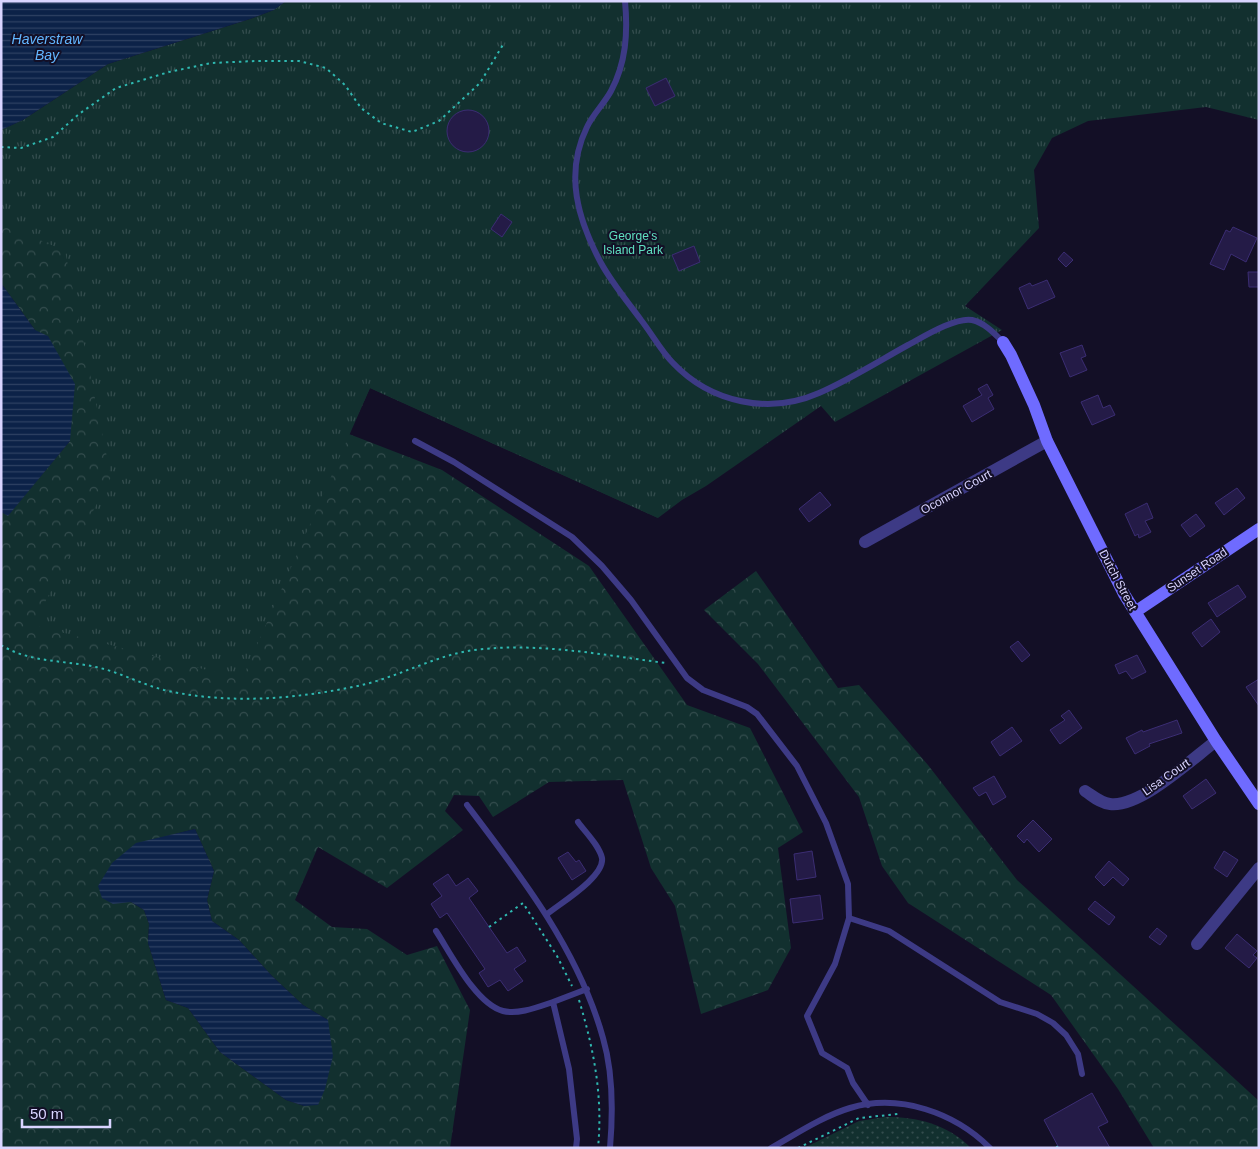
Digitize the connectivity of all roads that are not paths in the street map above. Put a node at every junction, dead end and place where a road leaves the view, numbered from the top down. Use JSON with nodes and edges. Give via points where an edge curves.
{"nodes":[{"id":1,"x":625,"y":1,"type":"edge"},
{"id":2,"x":1003,"y":342,"type":"joint"},
{"id":3,"x":1047,"y":441,"type":"junction"},
{"id":4,"x":415,"y":442,"type":"dead end"},
{"id":5,"x":1259,"y":529,"type":"edge"},
{"id":6,"x":865,"y":542,"type":"dead end"},
{"id":7,"x":1135,"y":612,"type":"junction"},
{"id":8,"x":1216,"y":741,"type":"junction"},
{"id":9,"x":1085,"y":791,"type":"dead end"},
{"id":10,"x":1259,"y":804,"type":"edge"},
{"id":11,"x":467,"y":806,"type":"dead end"},
{"id":12,"x":578,"y":822,"type":"dead end"},
{"id":13,"x":1259,"y":868,"type":"edge"},
{"id":14,"x":546,"y":915,"type":"junction"},
{"id":15,"x":849,"y":918,"type":"junction"},
{"id":16,"x":436,"y":931,"type":"dead end"},
{"id":17,"x":1197,"y":944,"type":"dead end"},
{"id":18,"x":587,"y":989,"type":"junction"},
{"id":19,"x":552,"y":1002,"type":"junction"},
{"id":20,"x":1082,"y":1074,"type":"dead end"},
{"id":21,"x":868,"y":1105,"type":"junction"},
{"id":22,"x":612,"y":1146,"type":"edge"},
{"id":23,"x":576,"y":1148,"type":"edge"},
{"id":24,"x":771,"y":1148,"type":"edge"},
{"id":25,"x":990,"y":1148,"type":"edge"}],
"edges":[{"from":1,"to":2,"type":"lane","via":[[628,28],[624,60],[611,91],[588,126],[577,155],[578,209],[607,275],[673,363],[697,383],[725,398],[749,404],[774,405],[818,394],[954,322],[970,320],[985,325]]},
{"from":2,"to":3,"type":"street","name":"Dutch Street","via":[[1034,405]]},
{"from":3,"to":6,"type":"street","name":"Oconnor Court"},
{"from":3,"to":7,"type":"street","name":"Dutch Street"},
{"from":4,"to":15,"type":"lane","via":[[454,462],[572,537],[631,600],[687,678],[703,690],[757,714],[797,766],[826,823],[848,884]]},
{"from":5,"to":7,"type":"street","name":"Sunset Road"},
{"from":7,"to":8,"type":"street","name":"Dutch Street"},
{"from":8,"to":9,"type":"street","name":"Lisa Court","via":[[1142,795],[1110,804]]},
{"from":8,"to":10,"type":"street","name":"Dutch Street"},
{"from":11,"to":14,"type":"lane"},
{"from":12,"to":14,"type":"lane","via":[[602,858],[600,869],[594,878]]},
{"from":13,"to":17,"type":"street"},
{"from":14,"to":18,"type":"lane"},
{"from":15,"to":20,"type":"lane","via":[[889,931],[1000,1002],[1053,1023],[1066,1035],[1078,1054]]},
{"from":15,"to":21,"type":"lane","via":[[835,964],[807,1016],[822,1053],[847,1068]]},
{"from":16,"to":19,"type":"lane","via":[[487,1004],[503,1012]]},
{"from":18,"to":19,"type":"lane"},
{"from":18,"to":22,"type":"lane","via":[[604,1039],[610,1084]]},
{"from":19,"to":23,"type":"lane","via":[[569,1069]]},
{"from":21,"to":24,"type":"lane","via":[[836,1114]]},
{"from":21,"to":25,"type":"lane","via":[[911,1106],[945,1115],[973,1131]]}]}
